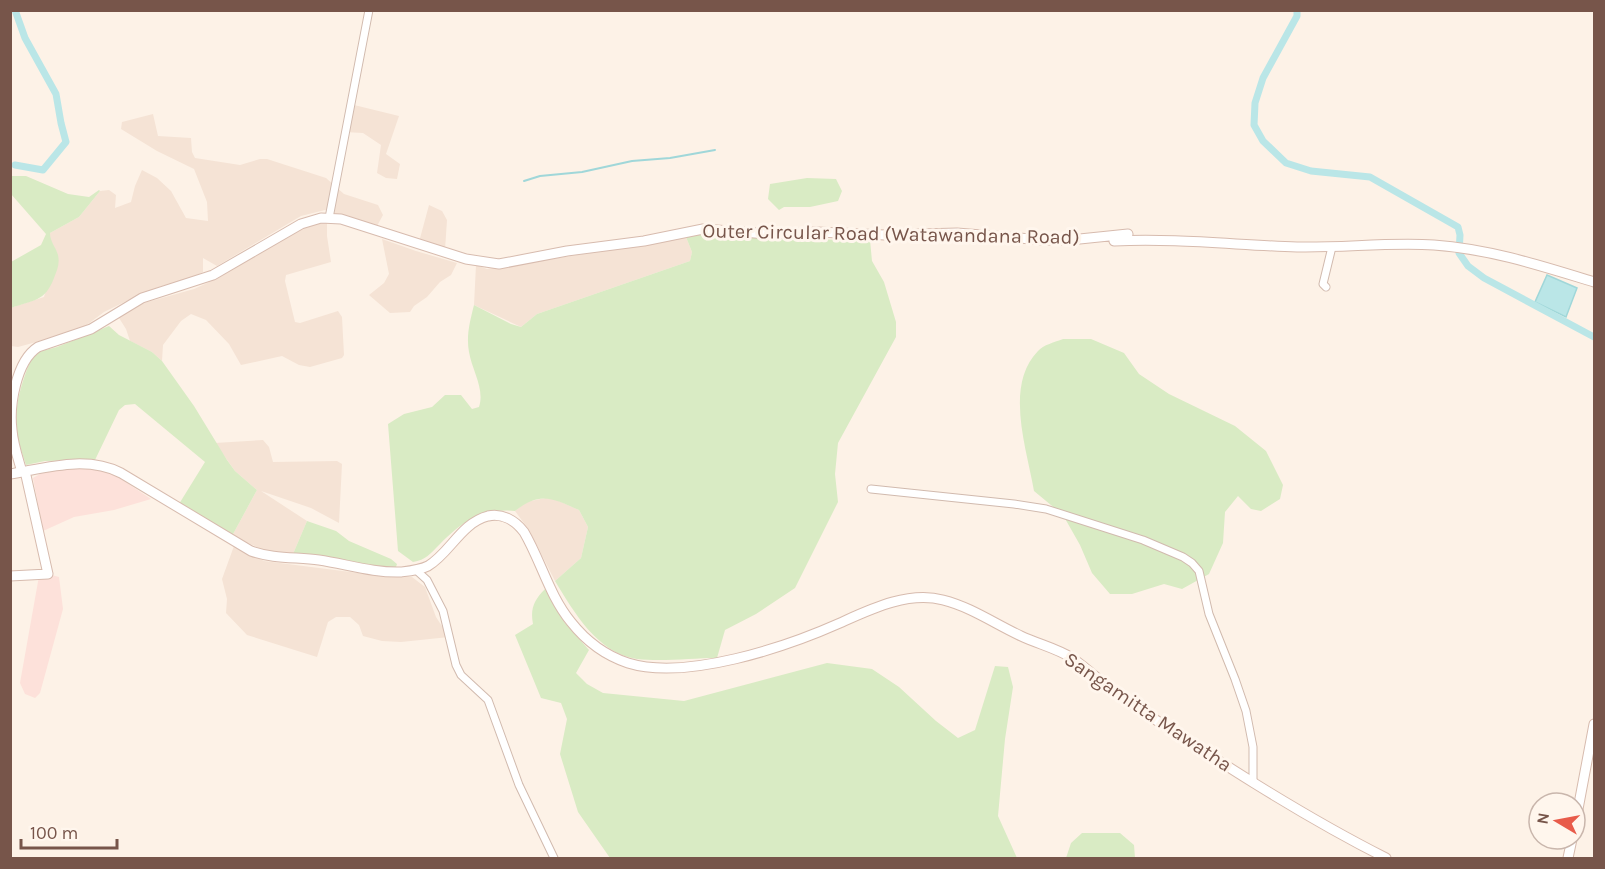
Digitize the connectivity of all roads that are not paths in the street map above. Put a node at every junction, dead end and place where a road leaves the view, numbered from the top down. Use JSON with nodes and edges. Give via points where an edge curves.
{"nodes":[{"id":1,"x":369,"y":10,"type":"edge"},
{"id":2,"x":329,"y":218,"type":"junction"},
{"id":3,"x":1332,"y":247,"type":"junction"},
{"id":4,"x":1594,"y":282,"type":"edge"},
{"id":5,"x":1326,"y":287,"type":"dead end"},
{"id":6,"x":23,"y":471,"type":"junction"},
{"id":7,"x":10,"y":474,"type":"edge"},
{"id":8,"x":871,"y":489,"type":"dead end"},
{"id":9,"x":416,"y":570,"type":"junction"},
{"id":10,"x":10,"y":576,"type":"edge"},
{"id":11,"x":1594,"y":724,"type":"edge"},
{"id":12,"x":1253,"y":783,"type":"junction"},
{"id":13,"x":1581,"y":791,"type":"edge"},
{"id":14,"x":554,"y":858,"type":"edge"},
{"id":15,"x":1386,"y":858,"type":"edge"}],
"edges":[{"from":1,"to":2,"type":"street"},
{"from":2,"to":3,"type":"main road","name":"Outer Circular Road (Watawandana Road)","via":[[466,260],[493,264],[710,228],[769,234],[957,233],[1043,240],[1128,234],[1114,241],[1158,239]]},
{"from":2,"to":6,"type":"main road","name":"Outer Circular Road (Watawandana Road)","via":[[301,224],[213,275],[142,298],[91,329],[32,351],[21,369],[12,412],[12,432]]},
{"from":3,"to":4,"type":"main road","name":"Outer Circular Road (Watawandana Road)","via":[[1404,244],[1466,249]]},
{"from":3,"to":5,"type":"street","via":[[1323,284]]},
{"from":6,"to":7,"type":"main road"},
{"from":6,"to":9,"type":"main road","via":[[80,463],[106,466],[256,553],[387,571]]},
{"from":6,"to":10,"type":"main road","name":"Outer Circular Road (Watawandana Road)","via":[[48,574]]},
{"from":8,"to":12,"type":"street","via":[[1046,509],[1143,540],[1192,563],[1199,571],[1209,614],[1246,711],[1253,747]]},
{"from":9,"to":12,"type":"main road","name":"Sangamitta Mawatha","via":[[432,562],[479,520],[506,517],[524,531],[556,599],[588,640],[615,658],[651,667],[721,661],[787,645],[896,602],[916,598],[944,600],[1070,657],[1121,697]]},
{"from":9,"to":14,"type":"street","via":[[435,592],[461,675],[488,700],[519,785]]},
{"from":11,"to":13,"type":"main road"},
{"from":12,"to":15,"type":"main road","name":"Sangamitta Mawatha"}]}
